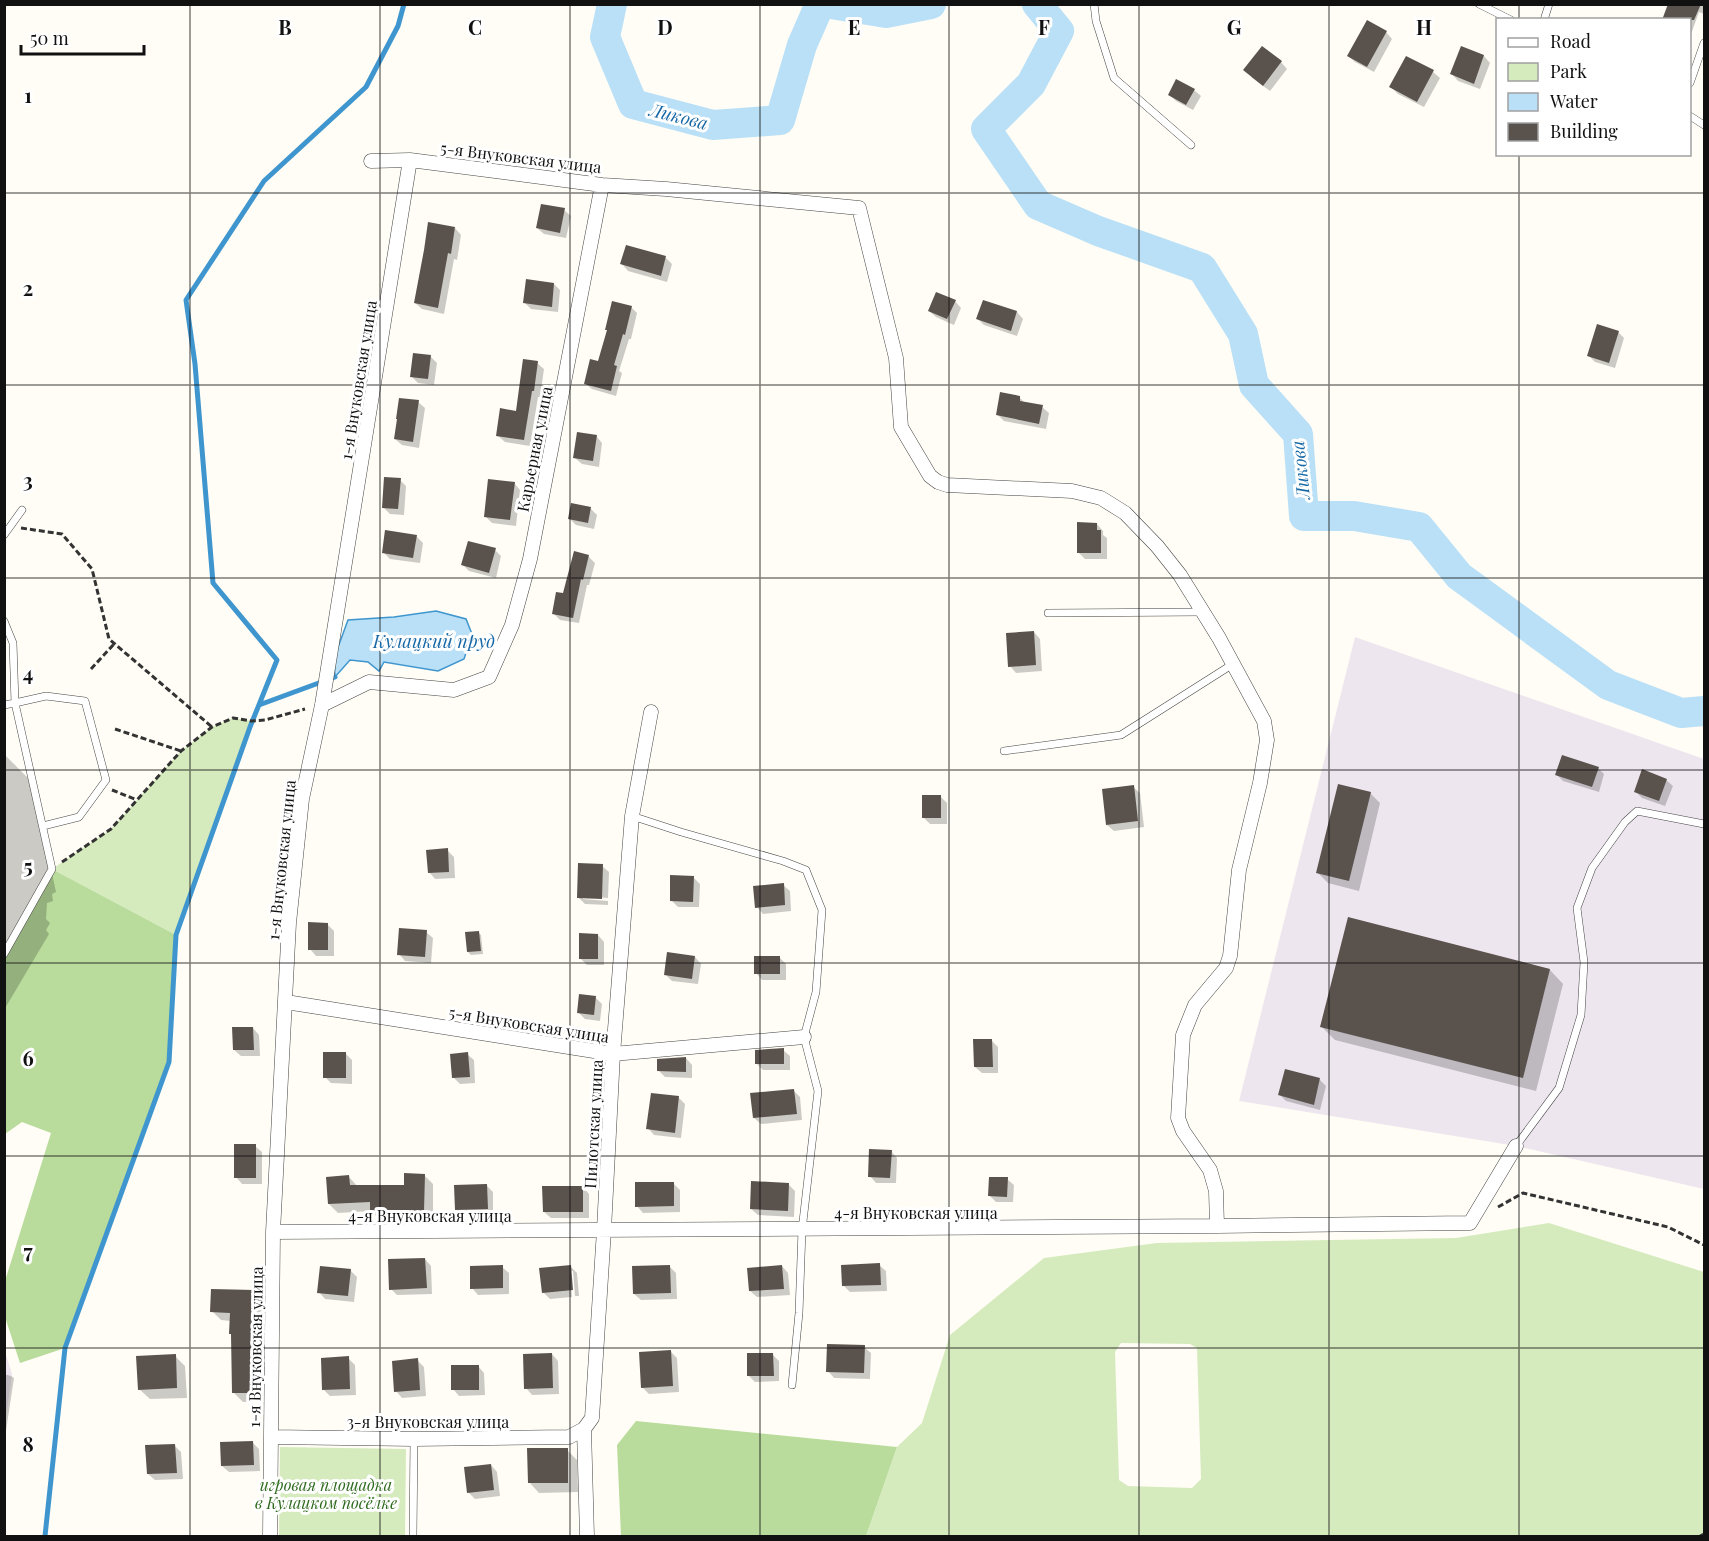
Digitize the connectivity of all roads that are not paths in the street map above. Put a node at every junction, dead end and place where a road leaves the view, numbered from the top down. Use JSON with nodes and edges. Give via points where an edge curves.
{"nodes":[{"id":1,"x":1094,"y":4,"type":"edge"},
{"id":2,"x":1479,"y":4,"type":"edge"},
{"id":3,"x":1507,"y":18,"type":"edge"},
{"id":4,"x":1704,"y":43,"type":"edge"},
{"id":5,"x":1691,"y":79,"type":"edge"},
{"id":6,"x":1691,"y":117,"type":"edge"},
{"id":7,"x":1704,"y":125,"type":"edge"},
{"id":8,"x":1191,"y":145,"type":"dead end"},
{"id":9,"x":410,"y":160,"type":"junction"},
{"id":10,"x":371,"y":161,"type":"dead end"},
{"id":11,"x":602,"y":185,"type":"junction"},
{"id":12,"x":22,"y":510,"type":"dead end"},
{"id":13,"x":4,"y":535,"type":"edge"},
{"id":14,"x":1203,"y":612,"type":"junction"},
{"id":15,"x":1048,"y":613,"type":"dead end"},
{"id":16,"x":4,"y":621,"type":"edge"},
{"id":17,"x":1233,"y":664,"type":"junction"},
{"id":18,"x":15,"y":703,"type":"junction"},
{"id":19,"x":4,"y":705,"type":"edge"},
{"id":20,"x":321,"y":705,"type":"junction"},
{"id":21,"x":651,"y":712,"type":"dead end"},
{"id":22,"x":1004,"y":751,"type":"dead end"},
{"id":23,"x":632,"y":816,"type":"junction"},
{"id":24,"x":1704,"y":824,"type":"edge"},
{"id":25,"x":43,"y":826,"type":"junction"},
{"id":26,"x":4,"y":954,"type":"edge"},
{"id":27,"x":286,"y":1002,"type":"junction"},
{"id":28,"x":804,"y":1037,"type":"junction"},
{"id":29,"x":613,"y":1054,"type":"junction"},
{"id":30,"x":1516,"y":1146,"type":"joint"},
{"id":31,"x":1217,"y":1226,"type":"junction"},
{"id":32,"x":604,"y":1230,"type":"junction"},
{"id":33,"x":802,"y":1230,"type":"junction"},
{"id":34,"x":273,"y":1232,"type":"junction"},
{"id":35,"x":792,"y":1385,"type":"dead end"},
{"id":36,"x":584,"y":1429,"type":"junction"},
{"id":37,"x":271,"y":1437,"type":"junction"},
{"id":38,"x":414,"y":1438,"type":"junction"},
{"id":39,"x":270,"y":1536,"type":"edge"},
{"id":40,"x":413,"y":1536,"type":"edge"},
{"id":41,"x":587,"y":1536,"type":"edge"}],
"edges":[{"from":1,"to":8,"type":"lane","via":[[1114,78]]},
{"from":2,"to":3,"type":"lane"},
{"from":4,"to":5,"type":"lane"},
{"from":6,"to":7,"type":"lane"},
{"from":9,"to":10,"type":"street","name":"5-я Внуковская улица"},
{"from":9,"to":11,"type":"street","name":"5-я Внуковская улица"},
{"from":9,"to":20,"type":"street","name":"1-я Внуковская улица"},
{"from":11,"to":14,"type":"street","name":"5-я Внуковская улица","via":[[859,208],[896,358],[901,427],[930,476],[947,485],[1072,491],[1101,498],[1125,513],[1157,546]]},
{"from":11,"to":20,"type":"street","name":"Карьерная улица","via":[[530,559],[512,625],[489,677],[454,690],[369,682]]},
{"from":12,"to":13,"type":"lane"},
{"from":14,"to":15,"type":"lane"},
{"from":14,"to":17,"type":"street"},
{"from":16,"to":18,"type":"lane","via":[[13,643]]},
{"from":17,"to":22,"type":"lane","via":[[1121,735]]},
{"from":17,"to":31,"type":"street","via":[[1264,721],[1267,740],[1239,870],[1230,956],[1226,968],[1195,1005],[1184,1035],[1178,1118],[1210,1170],[1216,1191]]},
{"from":18,"to":19,"type":"lane"},
{"from":18,"to":25,"type":"lane"},
{"from":18,"to":25,"type":"lane","via":[[46,696],[85,701],[106,780],[79,817]]},
{"from":20,"to":27,"type":"street","name":"1-я Внуковская улица","via":[[302,799],[289,923]]},
{"from":21,"to":23,"type":"street","name":"Пилотская улица"},
{"from":23,"to":28,"type":"lane","via":[[806,870],[822,910],[816,992]]},
{"from":23,"to":29,"type":"street","name":"Пилотская улица"},
{"from":24,"to":30,"type":"lane","via":[[1637,811],[1592,868],[1576,908],[1584,962],[1581,1014],[1559,1088]]},
{"from":25,"to":26,"type":"lane","via":[[52,869]]},
{"from":27,"to":29,"type":"street","name":"5-я Внуковская улица"},
{"from":27,"to":34,"type":"street","name":"1-я Внуковская улица"},
{"from":28,"to":29,"type":"street","name":"5-я Внуковская улица"},
{"from":28,"to":33,"type":"lane","via":[[818,1091]]},
{"from":29,"to":32,"type":"street","name":"Пилотская улица"},
{"from":30,"to":31,"type":"street","name":"4-я Внуковская улица","via":[[1470,1223]]},
{"from":31,"to":33,"type":"street","name":"4-я Внуковская улица"},
{"from":32,"to":33,"type":"street","name":"4-я Внуковская улица"},
{"from":32,"to":34,"type":"street","name":"4-я Внуковская улица"},
{"from":32,"to":36,"type":"street","name":"Пилотская улица","via":[[592,1418]]},
{"from":33,"to":35,"type":"lane"},
{"from":34,"to":37,"type":"street","name":"1-я Внуковская улица"},
{"from":36,"to":38,"type":"street","name":"3-я Внуковская улица","via":[[569,1437]]},
{"from":36,"to":41,"type":"street","name":"Пилотская улица"},
{"from":37,"to":38,"type":"street","name":"3-я Внуковская улица"},
{"from":37,"to":39,"type":"street","name":"1-я Внуковская улица"},
{"from":38,"to":40,"type":"lane"}]}
